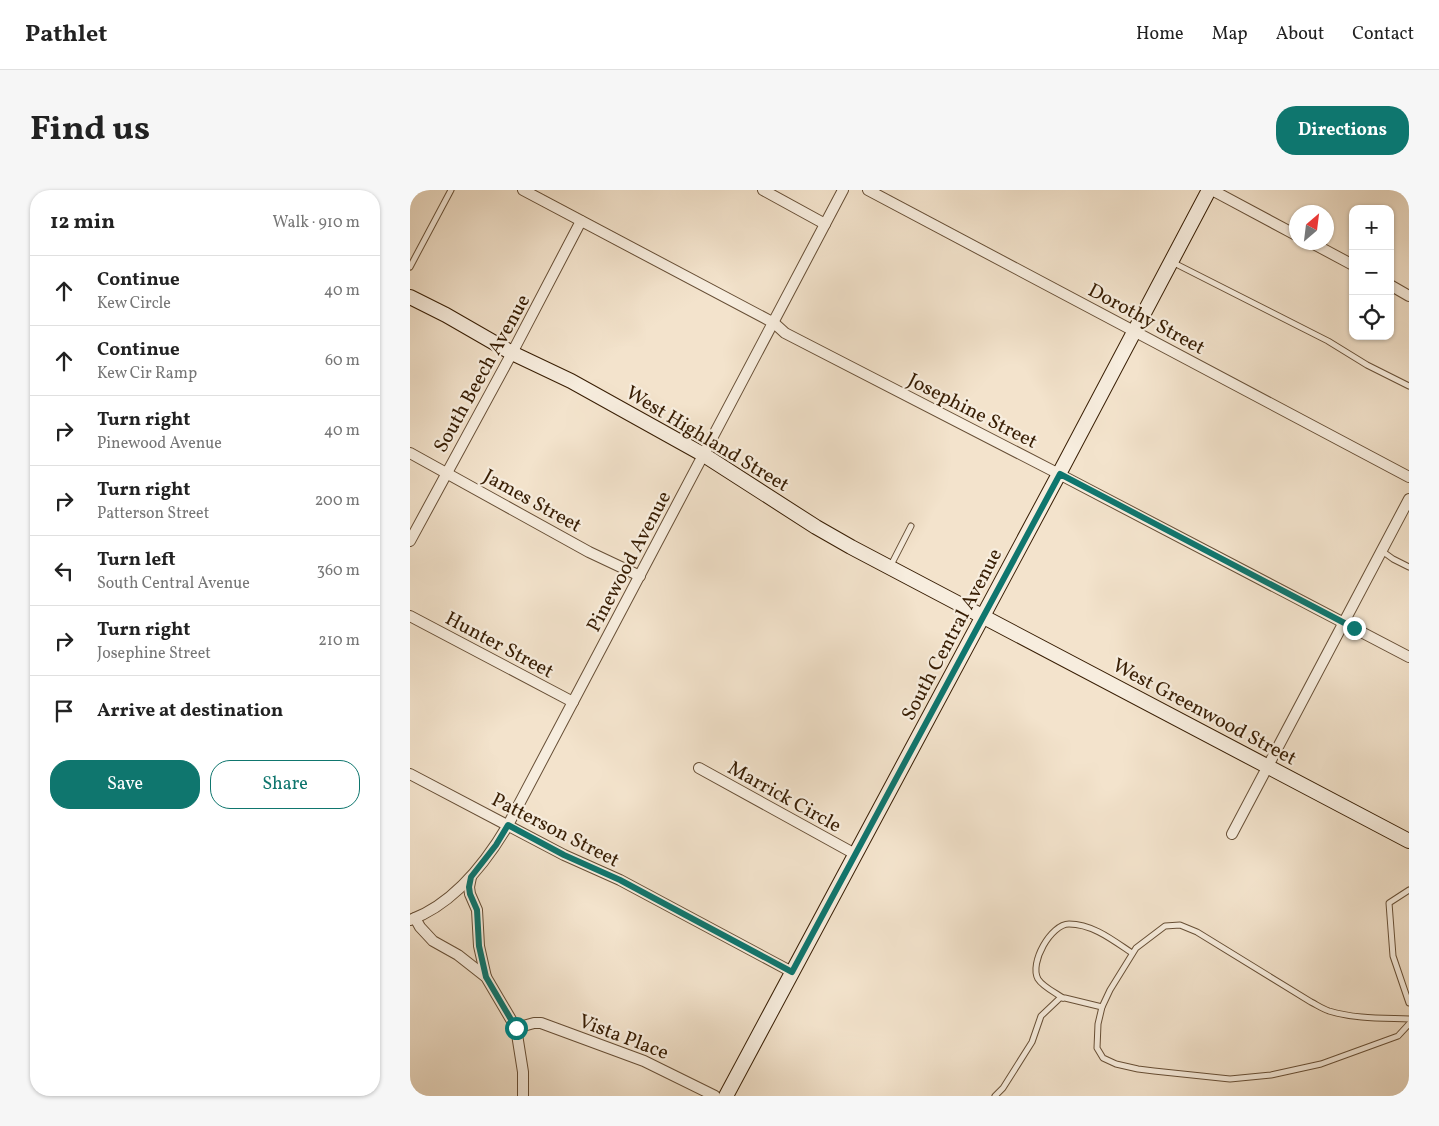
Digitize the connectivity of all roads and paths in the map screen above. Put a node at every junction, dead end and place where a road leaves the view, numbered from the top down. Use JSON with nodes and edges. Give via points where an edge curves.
{"nodes":[{"id":1,"x":451,"y":190,"type":"edge"},
{"id":2,"x":523,"y":190,"type":"edge"},
{"id":3,"x":763,"y":190,"type":"edge"},
{"id":4,"x":843,"y":190,"type":"edge"},
{"id":5,"x":868,"y":190,"type":"edge"},
{"id":6,"x":1211,"y":190,"type":"edge"},
{"id":7,"x":581,"y":221,"type":"junction"},
{"id":8,"x":825,"y":224,"type":"junction"},
{"id":9,"x":1289,"y":231,"type":"edge"},
{"id":10,"x":1325,"y":250,"type":"edge"},
{"id":11,"x":1172,"y":262,"type":"junction"},
{"id":12,"x":1349,"y":263,"type":"edge"},
{"id":13,"x":410,"y":267,"type":"edge"},
{"id":14,"x":1394,"y":288,"type":"edge"},
{"id":15,"x":1409,"y":296,"type":"edge"},
{"id":16,"x":410,"y":297,"type":"edge"},
{"id":17,"x":774,"y":323,"type":"junction"},
{"id":18,"x":1135,"y":331,"type":"junction"},
{"id":19,"x":512,"y":353,"type":"junction"},
{"id":20,"x":1409,"y":386,"type":"edge"},
{"id":21,"x":410,"y":453,"type":"edge"},
{"id":22,"x":704,"y":455,"type":"junction"},
{"id":23,"x":446,"y":472,"type":"junction"},
{"id":24,"x":1060,"y":474,"type":"junction"},
{"id":25,"x":1409,"y":476,"type":"edge"},
{"id":26,"x":1409,"y":500,"type":"edge"},
{"id":27,"x":911,"y":526,"type":"dead end"},
{"id":28,"x":410,"y":540,"type":"edge"},
{"id":29,"x":1382,"y":551,"type":"junction"},
{"id":30,"x":1409,"y":567,"type":"edge"},
{"id":31,"x":890,"y":568,"type":"junction"},
{"id":32,"x":640,"y":576,"type":"junction"},
{"id":33,"x":410,"y":616,"type":"edge"},
{"id":34,"x":982,"y":617,"type":"junction"},
{"id":35,"x":1343,"y":623,"type":"junction"},
{"id":36,"x":1409,"y":657,"type":"edge"},
{"id":37,"x":573,"y":702,"type":"junction"},
{"id":38,"x":1268,"y":766,"type":"junction"},
{"id":39,"x":698,"y":768,"type":"dead end"},
{"id":40,"x":410,"y":774,"type":"edge"},
{"id":41,"x":508,"y":825,"type":"junction"},
{"id":42,"x":1232,"y":834,"type":"dead end"},
{"id":43,"x":1409,"y":841,"type":"edge"},
{"id":44,"x":855,"y":854,"type":"junction"},
{"id":45,"x":471,"y":877,"type":"junction"},
{"id":46,"x":1409,"y":890,"type":"edge"},
{"id":47,"x":413,"y":919,"type":"edge"},
{"id":48,"x":1132,"y":953,"type":"junction"},
{"id":49,"x":792,"y":972,"type":"junction"},
{"id":50,"x":486,"y":977,"type":"junction"},
{"id":51,"x":1063,"y":998,"type":"junction"},
{"id":52,"x":1409,"y":1002,"type":"edge"},
{"id":53,"x":1102,"y":1006,"type":"junction"},
{"id":54,"x":1409,"y":1019,"type":"edge"},
{"id":55,"x":1409,"y":1024,"type":"edge"},
{"id":56,"x":516,"y":1028,"type":"junction"},
{"id":57,"x":523,"y":1096,"type":"edge"},
{"id":58,"x":715,"y":1096,"type":"edge"},
{"id":59,"x":726,"y":1096,"type":"edge"},
{"id":60,"x":995,"y":1096,"type":"edge"}],
"edges":[{"from":1,"to":13,"type":"lane"},
{"from":2,"to":7,"type":"street","name":"Josephine Street"},
{"from":3,"to":8,"type":"street"},
{"from":4,"to":8,"type":"street","name":"Pinewood Avenue"},
{"from":5,"to":18,"type":"street","name":"Dorothy Street"},
{"from":6,"to":9,"type":"street"},
{"from":6,"to":11,"type":"street","name":"South Central Avenue"},
{"from":7,"to":17,"type":"street","name":"Josephine Street"},
{"from":7,"to":19,"type":"street","name":"South Beech Avenue"},
{"from":8,"to":17,"type":"street","name":"Pinewood Avenue"},
{"from":10,"to":12,"type":"street"},
{"from":11,"to":18,"type":"street","name":"South Central Avenue"},
{"from":11,"to":20,"type":"lane"},
{"from":14,"to":15,"type":"street"},
{"from":16,"to":19,"type":"street","name":"West Highland Street"},
{"from":17,"to":22,"type":"street","name":"Pinewood Avenue"},
{"from":17,"to":24,"type":"street","name":"Josephine Street","via":[[794,338]]},
{"from":18,"to":24,"type":"street","name":"South Central Avenue"},
{"from":18,"to":25,"type":"street","name":"Dorothy Street"},
{"from":19,"to":22,"type":"street","name":"West Highland Street"},
{"from":19,"to":23,"type":"street","name":"South Beech Avenue"},
{"from":21,"to":23,"type":"street","name":"James Street"},
{"from":22,"to":31,"type":"street","name":"West Highland Street","via":[[816,527]]},
{"from":22,"to":32,"type":"street","name":"Pinewood Avenue"},
{"from":23,"to":28,"type":"street","name":"South Beech Avenue"},
{"from":23,"to":32,"type":"street","name":"James Street","via":[[589,552]]},
{"from":24,"to":34,"type":"street","name":"South Central Avenue"},
{"from":24,"to":35,"type":"street","name":"Josephine Street"},
{"from":26,"to":29,"type":"street"},
{"from":27,"to":31,"type":"lane"},
{"from":29,"to":30,"type":"lane"},
{"from":29,"to":35,"type":"street"},
{"from":31,"to":34,"type":"street","name":"West Highland Street"},
{"from":32,"to":37,"type":"street","name":"Pinewood Avenue"},
{"from":33,"to":37,"type":"street","name":"Hunter Street"},
{"from":34,"to":38,"type":"street","name":"West Greenwood Street"},
{"from":34,"to":44,"type":"street","name":"South Central Avenue"},
{"from":35,"to":36,"type":"street","name":"Josephine Street"},
{"from":35,"to":38,"type":"street"},
{"from":37,"to":41,"type":"street","name":"Pinewood Avenue"},
{"from":38,"to":42,"type":"street"},
{"from":38,"to":43,"type":"street","name":"West Greenwood Street"},
{"from":39,"to":44,"type":"street","name":"Marrick Circle"},
{"from":40,"to":41,"type":"street","name":"Patterson Street"},
{"from":41,"to":45,"type":"street","name":"Pinewood Avenue"},
{"from":41,"to":49,"type":"street","name":"Patterson Street","via":[[620,880]]},
{"from":44,"to":49,"type":"street","name":"South Central Avenue"},
{"from":45,"to":47,"type":"street","name":"Pinewood Avenue","via":[[440,903]]},
{"from":45,"to":50,"type":"street","via":[[470,894],[477,910],[479,946]]},
{"from":46,"to":52,"type":"lane","via":[[1389,902],[1393,956]]},
{"from":47,"to":50,"type":"street","via":[[433,941]]},
{"from":48,"to":51,"type":"lane","via":[[1103,934],[1083,926],[1068,924],[1057,928],[1045,942],[1036,970],[1038,979]]},
{"from":48,"to":53,"type":"lane"},
{"from":48,"to":54,"type":"lane","via":[[1165,926],[1180,925],[1197,932],[1327,1011],[1369,1018]]},
{"from":49,"to":59,"type":"street","name":"South Central Avenue"},
{"from":50,"to":56,"type":"street"},
{"from":51,"to":53,"type":"lane"},
{"from":51,"to":60,"type":"lane","via":[[1041,1016],[1032,1042]]},
{"from":53,"to":55,"type":"lane","via":[[1097,1048],[1102,1058],[1138,1069],[1230,1079],[1271,1075],[1321,1064],[1398,1036]]},
{"from":56,"to":57,"type":"street"},
{"from":56,"to":58,"type":"street","name":"Vista Place","via":[[541,1023],[644,1061]]}]}
